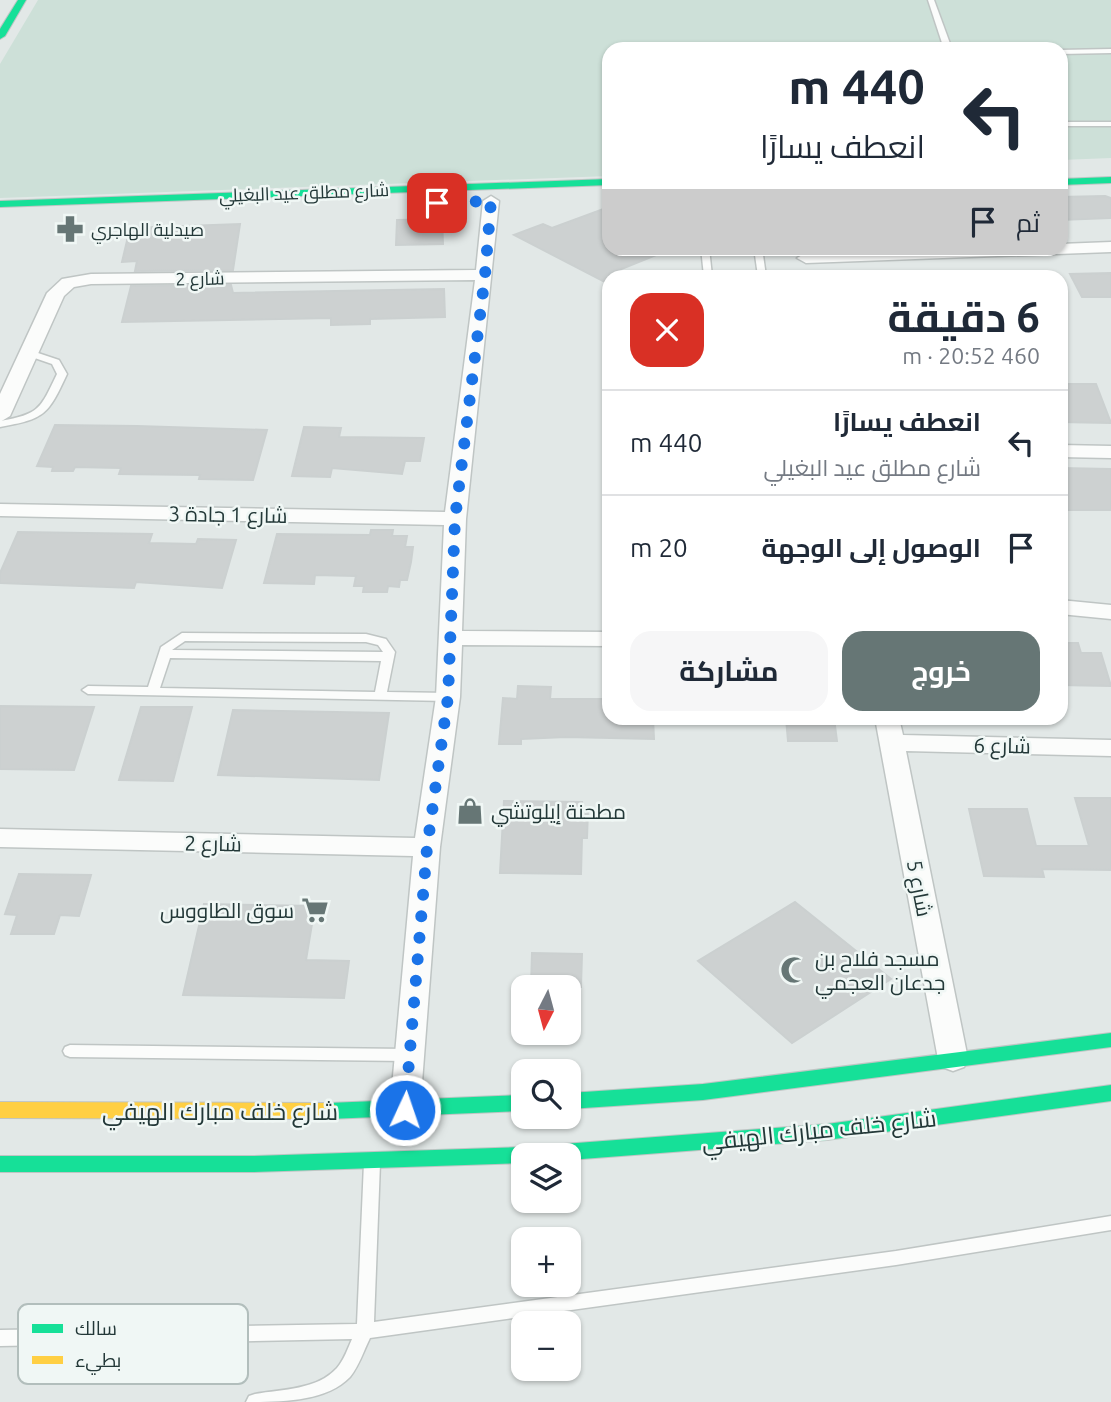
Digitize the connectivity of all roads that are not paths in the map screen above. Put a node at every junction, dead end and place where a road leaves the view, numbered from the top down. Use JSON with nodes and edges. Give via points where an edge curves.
{"nodes":[{"id":1,"x":22,"y":0,"type":"edge"},
{"id":2,"x":931,"y":0,"type":"edge"},
{"id":3,"x":0,"y":36,"type":"edge"},
{"id":4,"x":946,"y":42,"type":"edge"},
{"id":5,"x":1111,"y":51,"type":"edge"},
{"id":6,"x":1068,"y":52,"type":"edge"},
{"id":7,"x":1068,"y":124,"type":"edge"},
{"id":8,"x":1111,"y":124,"type":"edge"},
{"id":9,"x":1111,"y":167,"type":"edge"},
{"id":10,"x":1068,"y":168,"type":"edge"},
{"id":11,"x":1111,"y":180,"type":"edge"},
{"id":12,"x":602,"y":182,"type":"edge"},
{"id":13,"x":1068,"y":182,"type":"edge"},
{"id":14,"x":602,"y":198,"type":"edge"},
{"id":15,"x":491,"y":201,"type":"junction"},
{"id":16,"x":0,"y":204,"type":"edge"},
{"id":17,"x":0,"y":217,"type":"edge"},
{"id":18,"x":1111,"y":247,"type":"edge"},
{"id":19,"x":1068,"y":249,"type":"edge"},
{"id":20,"x":915,"y":256,"type":"edge"},
{"id":21,"x":806,"y":261,"type":"edge"},
{"id":22,"x":485,"y":275,"type":"junction"},
{"id":23,"x":29,"y":353,"type":"junction"},
{"id":24,"x":0,"y":416,"type":"edge"},
{"id":25,"x":0,"y":424,"type":"edge"},
{"id":26,"x":1068,"y":451,"type":"edge"},
{"id":27,"x":1111,"y":452,"type":"edge"},
{"id":28,"x":0,"y":510,"type":"edge"},
{"id":29,"x":455,"y":519,"type":"junction"},
{"id":30,"x":1068,"y":608,"type":"edge"},
{"id":31,"x":1111,"y":612,"type":"edge"},
{"id":32,"x":451,"y":638,"type":"junction"},
{"id":33,"x":602,"y":639,"type":"edge"},
{"id":34,"x":164,"y":654,"type":"junction"},
{"id":35,"x":388,"y":657,"type":"junction"},
{"id":36,"x":88,"y":690,"type":"dead end"},
{"id":37,"x":153,"y":691,"type":"junction"},
{"id":38,"x":380,"y":696,"type":"junction"},
{"id":39,"x":448,"y":697,"type":"junction"},
{"id":40,"x":890,"y":730,"type":"edge"},
{"id":41,"x":1111,"y":748,"type":"edge"},
{"id":42,"x":0,"y":838,"type":"edge"},
{"id":43,"x":427,"y":848,"type":"junction"},
{"id":44,"x":1111,"y":1040,"type":"edge"},
{"id":45,"x":70,"y":1051,"type":"dead end"},
{"id":46,"x":408,"y":1055,"type":"junction"},
{"id":47,"x":953,"y":1059,"type":"junction"},
{"id":48,"x":1111,"y":1093,"type":"edge"},
{"id":49,"x":581,"y":1100,"type":"edge"},
{"id":50,"x":511,"y":1104,"type":"edge"},
{"id":51,"x":0,"y":1110,"type":"edge"},
{"id":52,"x":405,"y":1110,"type":"junction"},
{"id":53,"x":581,"y":1151,"type":"edge"},
{"id":54,"x":511,"y":1156,"type":"edge"},
{"id":55,"x":372,"y":1161,"type":"junction"},
{"id":56,"x":0,"y":1164,"type":"edge"},
{"id":57,"x":1111,"y":1223,"type":"edge"},
{"id":58,"x":365,"y":1331,"type":"junction"},
{"id":59,"x":248,"y":1333,"type":"edge"},
{"id":60,"x":0,"y":1338,"type":"edge"},
{"id":61,"x":18,"y":1338,"type":"edge"},
{"id":62,"x":255,"y":1402,"type":"edge"}],
"edges":[{"from":1,"to":3,"type":"street"},
{"from":2,"to":4,"type":"lane"},
{"from":5,"to":6,"type":"lane"},
{"from":7,"to":8,"type":"lane"},
{"from":9,"to":10,"type":"street"},
{"from":11,"to":13,"type":"street"},
{"from":12,"to":16,"type":"street","name":"شارع مطلق عيد البغيلي"},
{"from":14,"to":15,"type":"street","name":"شارع مطلق عيد البغيلي"},
{"from":15,"to":17,"type":"street","name":"شارع مطلق عيد البغيلي"},
{"from":15,"to":22,"type":"street"},
{"from":18,"to":19,"type":"street"},
{"from":20,"to":21,"type":"street"},
{"from":22,"to":23,"type":"street","name":"شارع 2","via":[[79,280],[60,287]]},
{"from":22,"to":29,"type":"street"},
{"from":23,"to":24,"type":"street","name":"شارع 2"},
{"from":23,"to":25,"type":"lane","via":[[56,362],[62,374],[44,412]]},
{"from":26,"to":27,"type":"street"},
{"from":28,"to":29,"type":"street","name":"شارع 1 جادة 3"},
{"from":29,"to":32,"type":"street"},
{"from":30,"to":31,"type":"street"},
{"from":32,"to":33,"type":"street"},
{"from":32,"to":39,"type":"street"},
{"from":34,"to":35,"type":"lane"},
{"from":34,"to":35,"type":"lane","via":[[173,641],[193,635],[366,638],[387,646]]},
{"from":34,"to":37,"type":"lane"},
{"from":35,"to":38,"type":"lane"},
{"from":36,"to":37,"type":"lane"},
{"from":37,"to":38,"type":"lane"},
{"from":38,"to":39,"type":"lane"},
{"from":39,"to":43,"type":"street"},
{"from":40,"to":41,"type":"street","name":"شارع 6"},
{"from":40,"to":47,"type":"street","name":"شارع 5"},
{"from":42,"to":43,"type":"street","name":"شارع 2"},
{"from":43,"to":46,"type":"street"},
{"from":44,"to":47,"type":"street"},
{"from":45,"to":46,"type":"lane"},
{"from":46,"to":52,"type":"street"},
{"from":47,"to":49,"type":"street","via":[[703,1092]]},
{"from":48,"to":53,"type":"street","name":"شارع خلف مبارك الهيفي","via":[[827,1132]]},
{"from":50,"to":52,"type":"street","name":"شارع خلف مبارك الهيفي"},
{"from":51,"to":52,"type":"street","name":"شارع خلف مبارك الهيفي"},
{"from":54,"to":55,"type":"street","name":"شارع خلف مبارك الهيفي"},
{"from":55,"to":56,"type":"street","name":"شارع خلف مبارك الهيفي"},
{"from":55,"to":58,"type":"lane"},
{"from":57,"to":58,"type":"lane","via":[[896,1258]]},
{"from":58,"to":59,"type":"lane"},
{"from":58,"to":62,"type":"lane","via":[[345,1371],[332,1384],[314,1392]]},
{"from":60,"to":61,"type":"lane"}]}
